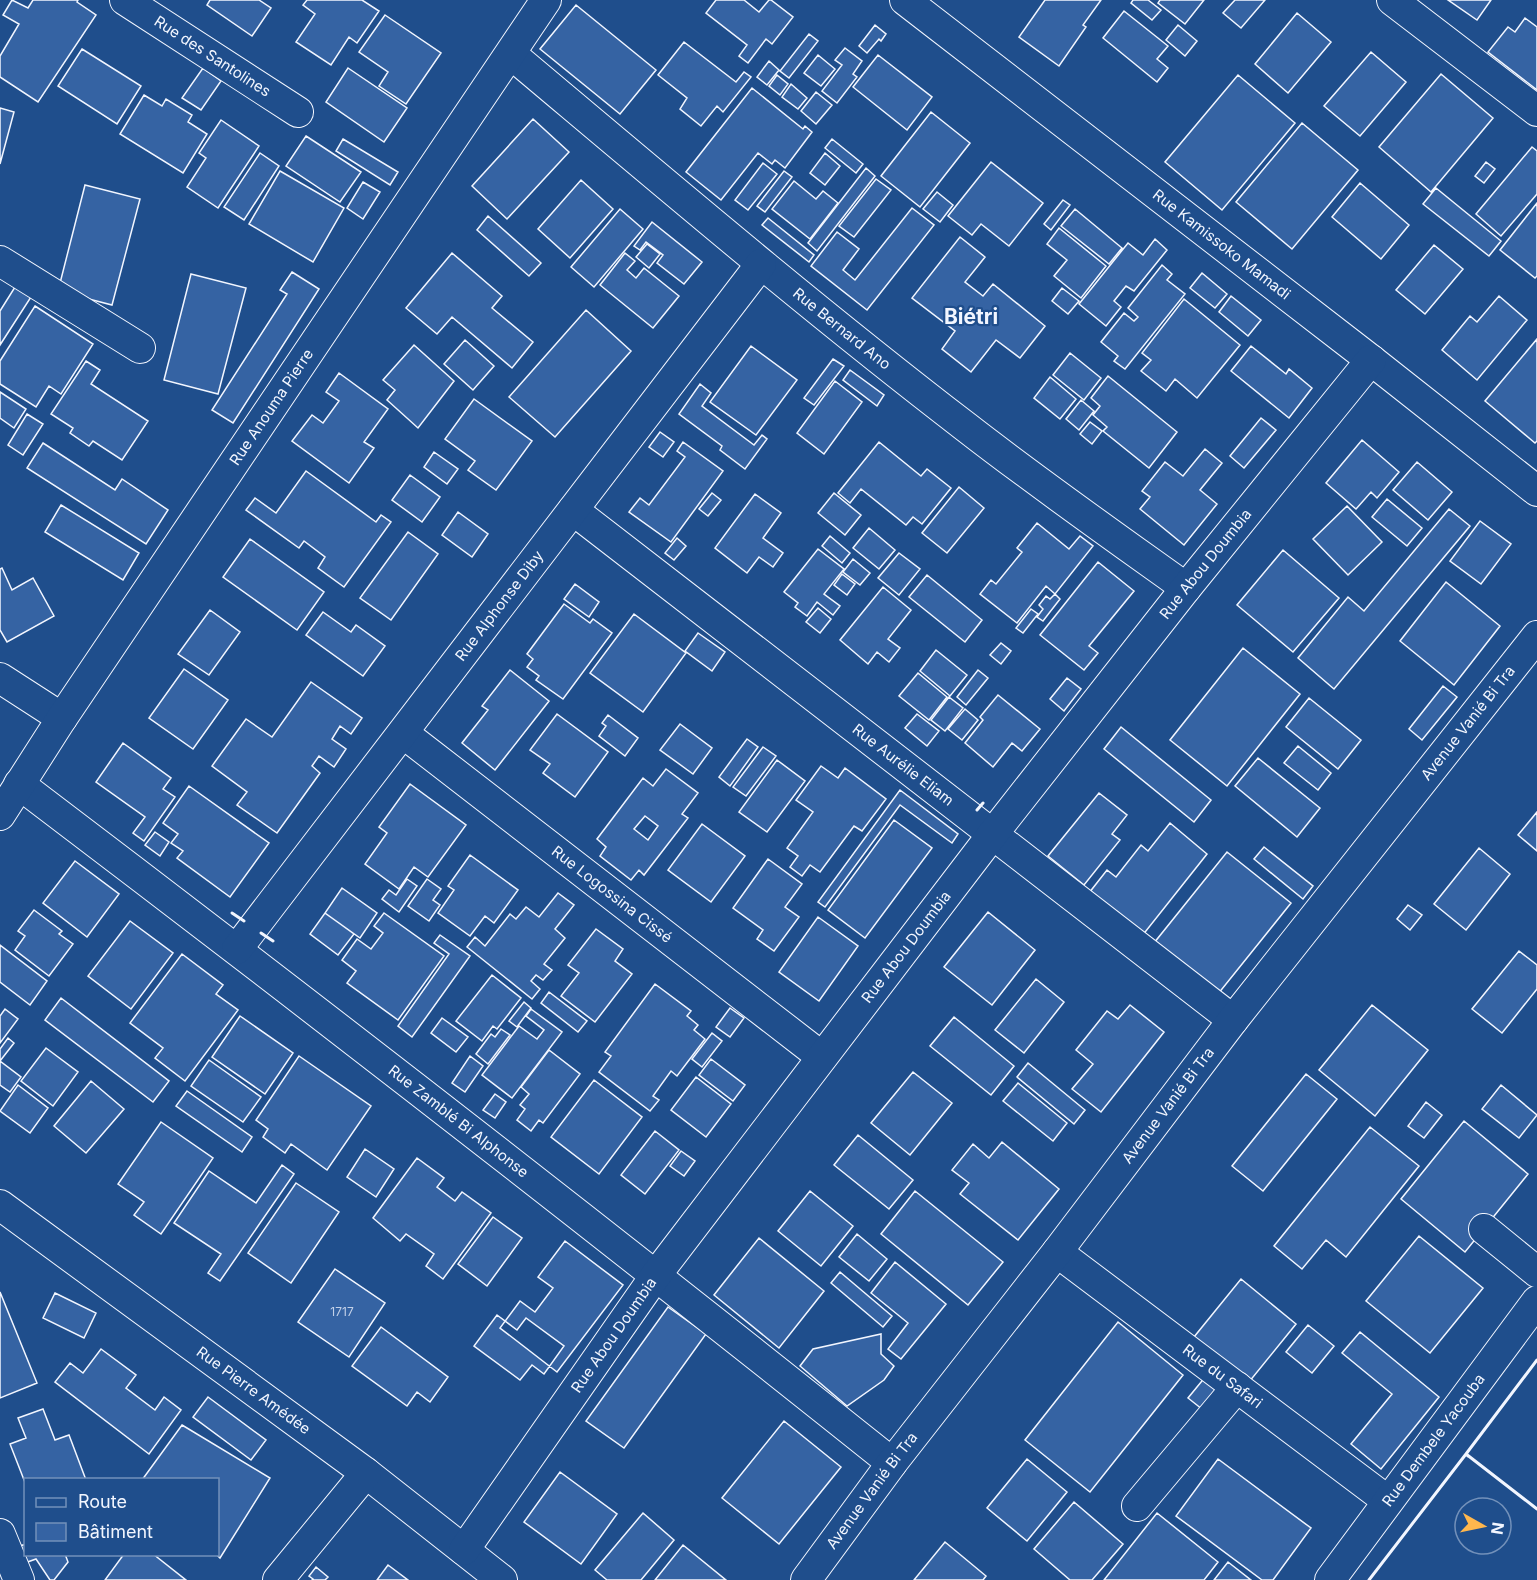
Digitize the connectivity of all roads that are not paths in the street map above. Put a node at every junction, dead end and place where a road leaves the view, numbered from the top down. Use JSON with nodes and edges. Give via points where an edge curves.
{"nodes":[{"id":1,"x":125,"y":0,"type":"edge"},
{"id":2,"x":546,"y":0,"type":"edge"},
{"id":3,"x":904,"y":0,"type":"edge"},
{"id":4,"x":1392,"y":0,"type":"edge"},
{"id":5,"x":511,"y":54,"type":"junction"},
{"id":6,"x":1537,"y":111,"type":"edge"},
{"id":7,"x":298,"y":112,"type":"dead end"},
{"id":8,"x":0,"y":261,"type":"edge"},
{"id":9,"x":762,"y":264,"type":"junction"},
{"id":10,"x":140,"y":348,"type":"dead end"},
{"id":11,"x":1371,"y":360,"type":"junction"},
{"id":12,"x":1537,"y":491,"type":"edge"},
{"id":13,"x":573,"y":510,"type":"junction"},
{"id":14,"x":1186,"y":588,"type":"junction"},
{"id":15,"x":1537,"y":636,"type":"edge"},
{"id":16,"x":0,"y":678,"type":"edge"},
{"id":17,"x":62,"y":718,"type":"junction"},
{"id":18,"x":403,"y":733,"type":"junction"},
{"id":19,"x":19,"y":784,"type":"junction"},
{"id":20,"x":0,"y":815,"type":"edge"},
{"id":21,"x":992,"y":835,"type":"junction"},
{"id":22,"x":237,"y":949,"type":"junction"},
{"id":23,"x":1233,"y":1020,"type":"junction"},
{"id":24,"x":822,"y":1057,"type":"junction"},
{"id":25,"x":0,"y":1205,"type":"edge"},
{"id":26,"x":1484,"y":1228,"type":"dead end"},
{"id":27,"x":1057,"y":1252,"type":"junction"},
{"id":28,"x":1537,"y":1272,"type":"edge"},
{"id":29,"x":656,"y":1275,"type":"junction"},
{"id":30,"x":1537,"y":1301,"type":"edge"},
{"id":31,"x":1237,"y":1387,"type":"junction"},
{"id":32,"x":892,"y":1463,"type":"junction"},
{"id":33,"x":366,"y":1473,"type":"junction"},
{"id":34,"x":1388,"y":1501,"type":"junction"},
{"id":35,"x":1137,"y":1506,"type":"dead end"},
{"id":36,"x":0,"y":1534,"type":"edge"},
{"id":37,"x":464,"y":1550,"type":"junction"},
{"id":38,"x":19,"y":1580,"type":"edge"},
{"id":39,"x":278,"y":1580,"type":"edge"},
{"id":40,"x":502,"y":1580,"type":"edge"},
{"id":41,"x":806,"y":1580,"type":"edge"},
{"id":42,"x":1330,"y":1580,"type":"edge"}],
"edges":[{"from":1,"to":7,"type":"street","name":"Rue des Santolines"},
{"from":2,"to":5,"type":"street","name":"Rue Anouma Pierre"},
{"from":3,"to":11,"type":"street","name":"Rue Kamissoko Mamadi"},
{"from":4,"to":6,"type":"street"},
{"from":5,"to":9,"type":"street","name":"Rue Bernard Ano"},
{"from":5,"to":17,"type":"street","name":"Rue Anouma Pierre"},
{"from":8,"to":10,"type":"street"},
{"from":9,"to":13,"type":"street","name":"Rue Alphonse Diby"},
{"from":9,"to":14,"type":"street","name":"Rue Bernard Ano","via":[[965,426]]},
{"from":11,"to":12,"type":"street","name":"Rue Kamissoko Mamadi"},
{"from":11,"to":14,"type":"street","name":"Rue Abou Doumbia"},
{"from":13,"to":18,"type":"street","name":"Rue Alphonse Diby"},
{"from":13,"to":21,"type":"street","name":"Rue Aurélie Eliam"},
{"from":14,"to":21,"type":"street","name":"Rue Abou Doumbia"},
{"from":15,"to":23,"type":"street","name":"Avenue Vanié Bi Tra"},
{"from":16,"to":17,"type":"street"},
{"from":17,"to":19,"type":"street","name":"Rue Anouma Pierre"},
{"from":18,"to":22,"type":"street","name":"Rue Alphonse Diby"},
{"from":18,"to":24,"type":"street","name":"Rue Logossina Cissé"},
{"from":19,"to":20,"type":"street","name":"Rue Anouma Pierre"},
{"from":19,"to":22,"type":"street","name":"Rue Zamblé Bi Alphonse"},
{"from":21,"to":23,"type":"street","name":"Rue Aurélie Eliam"},
{"from":21,"to":24,"type":"street","name":"Rue Abou Doumbia"},
{"from":22,"to":29,"type":"street","name":"Rue Zamblé Bi Alphonse"},
{"from":23,"to":27,"type":"street","name":"Avenue Vanié Bi Tra"},
{"from":24,"to":29,"type":"street","name":"Rue Abou Doumbia"},
{"from":25,"to":33,"type":"street","name":"Rue Pierre Amédée"},
{"from":26,"to":28,"type":"street"},
{"from":27,"to":31,"type":"street","name":"Rue du Safari"},
{"from":27,"to":32,"type":"street","name":"Avenue Vanié Bi Tra"},
{"from":29,"to":32,"type":"street","name":"Rue Zamblé Bi Alphonse"},
{"from":29,"to":37,"type":"street","name":"Rue Abou Doumbia"},
{"from":30,"to":34,"type":"street","name":"Rue Dembele Yacouba"},
{"from":31,"to":34,"type":"street","name":"Rue du Safari"},
{"from":31,"to":35,"type":"street"},
{"from":32,"to":41,"type":"street","name":"Avenue Vanié Bi Tra"},
{"from":33,"to":37,"type":"street","name":"Rue Pierre Amédée"},
{"from":33,"to":39,"type":"street"},
{"from":34,"to":42,"type":"street","name":"Rue Dembele Yacouba"},
{"from":36,"to":38,"type":"street"},
{"from":37,"to":40,"type":"street","name":"Rue Pierre Amédée"}]}
